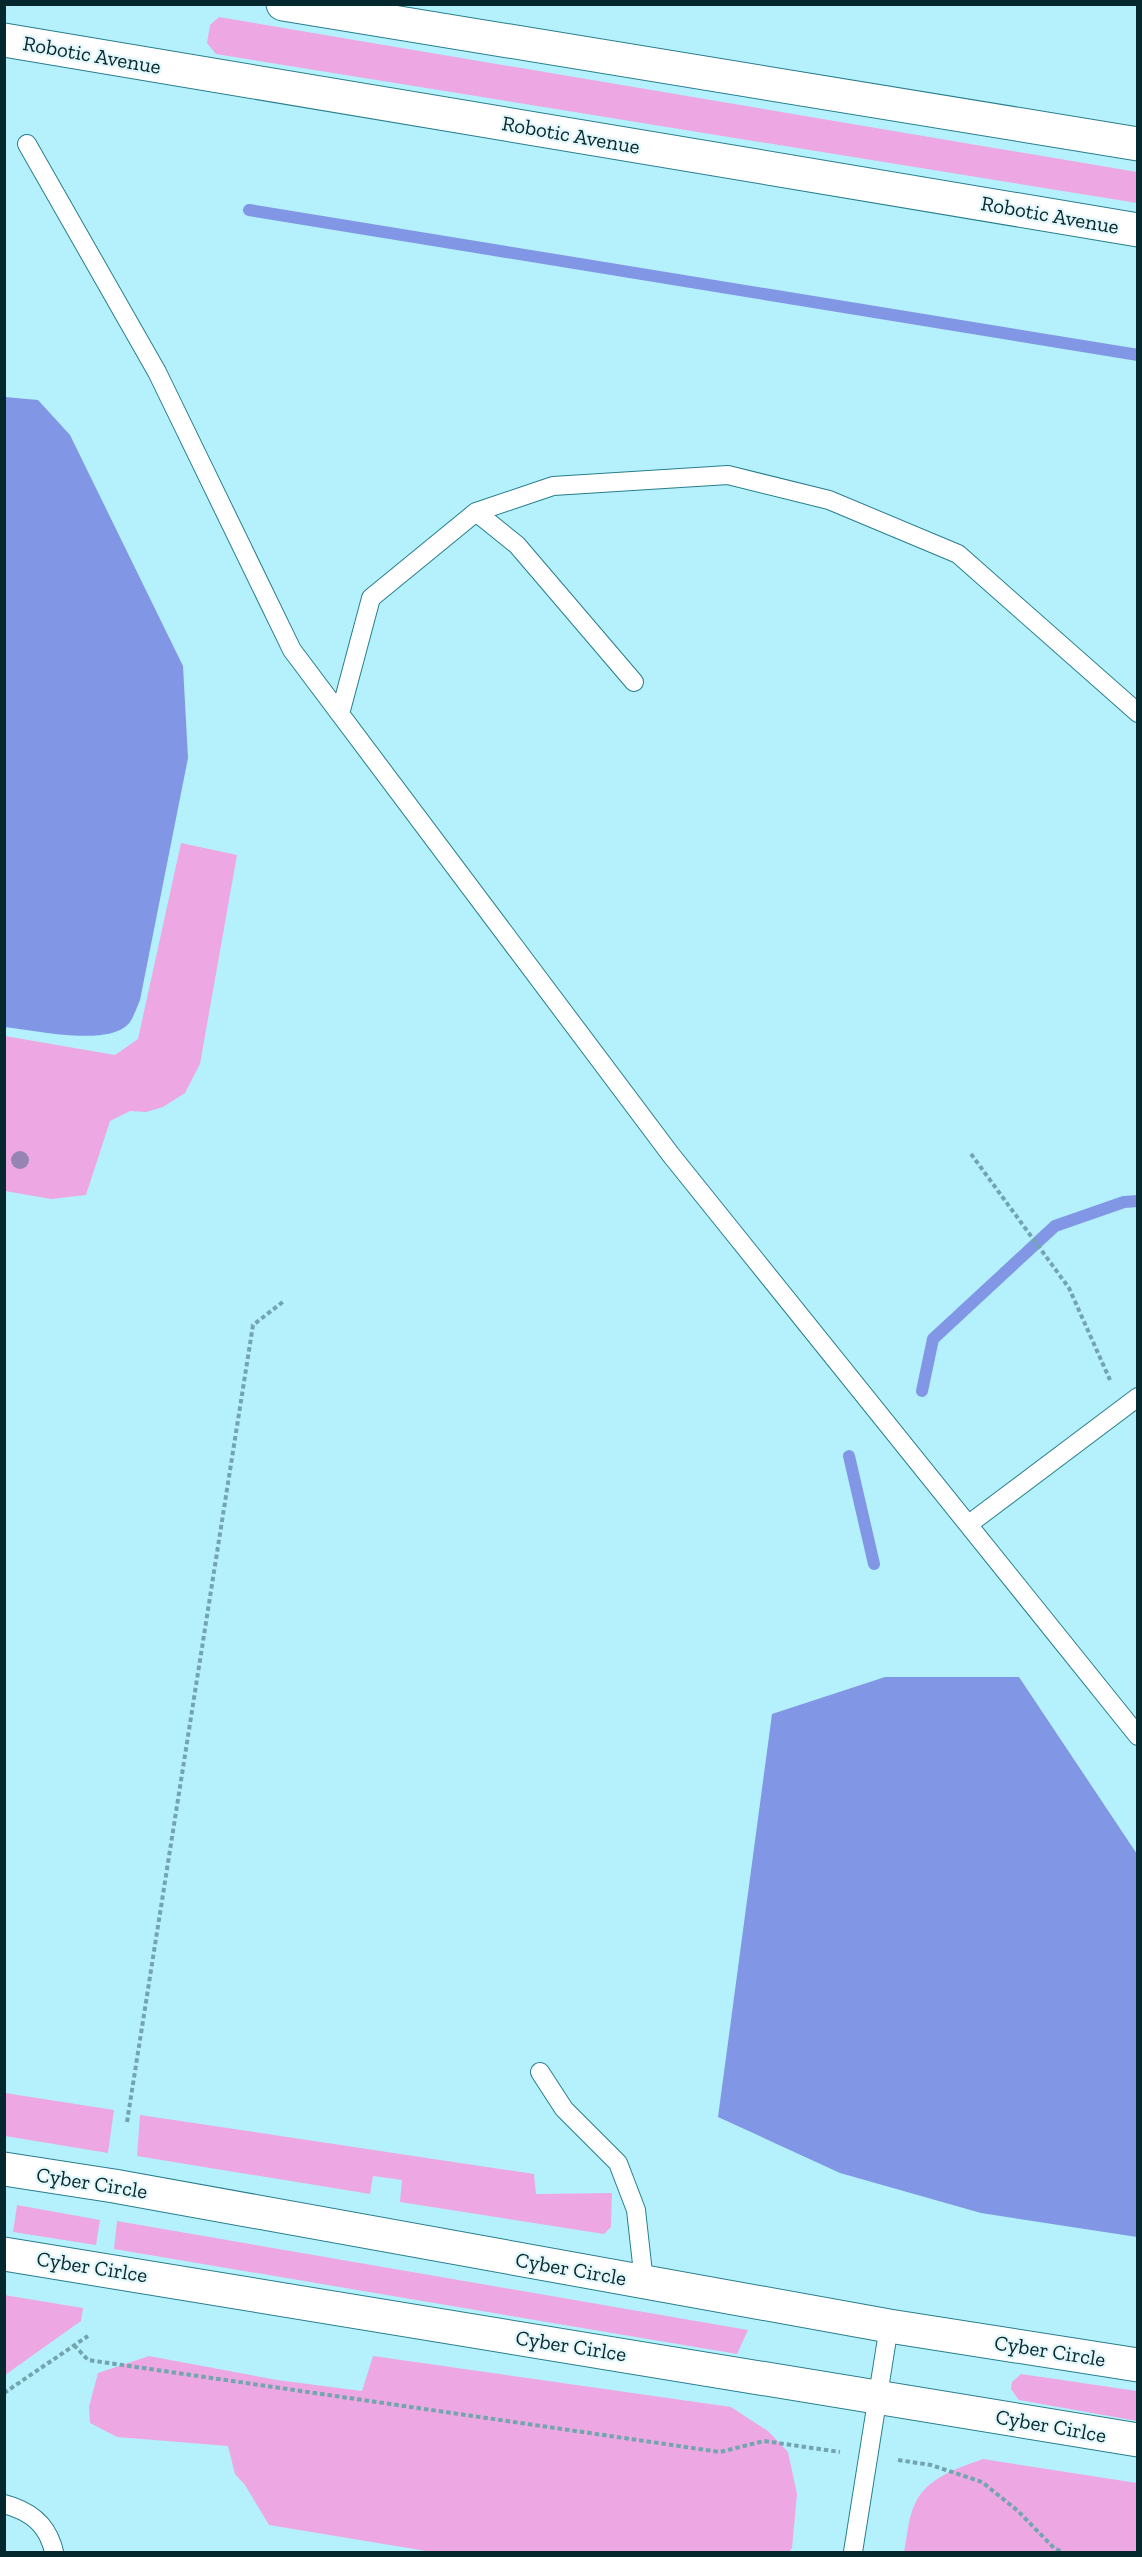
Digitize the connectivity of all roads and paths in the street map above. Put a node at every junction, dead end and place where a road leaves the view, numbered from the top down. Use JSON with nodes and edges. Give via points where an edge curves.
{"nodes":[{"id":1,"x":284,"y":4,"type":"edge"},
{"id":2,"x":4,"y":40,"type":"edge"},
{"id":3,"x":27,"y":144,"type":"dead end"},
{"id":4,"x":1137,"y":144,"type":"edge"},
{"id":5,"x":1137,"y":230,"type":"edge"},
{"id":6,"x":476,"y":512,"type":"junction"},
{"id":7,"x":634,"y":682,"type":"dead end"},
{"id":8,"x":1137,"y":712,"type":"edge"},
{"id":9,"x":340,"y":714,"type":"junction"},
{"id":10,"x":971,"y":1154,"type":"dead end"},
{"id":11,"x":285,"y":1301,"type":"dead end"},
{"id":12,"x":1137,"y":1397,"type":"edge"},
{"id":13,"x":1122,"y":1408,"type":"junction"},
{"id":14,"x":969,"y":1524,"type":"junction"},
{"id":15,"x":1137,"y":1736,"type":"edge"},
{"id":16,"x":540,"y":2072,"type":"dead end"},
{"id":17,"x":127,"y":2122,"type":"dead end"},
{"id":18,"x":4,"y":2169,"type":"edge"},
{"id":19,"x":4,"y":2253,"type":"edge"},
{"id":20,"x":644,"y":2282,"type":"junction"},
{"id":21,"x":889,"y":2326,"type":"junction"},
{"id":22,"x":88,"y":2336,"type":"dead end"},
{"id":23,"x":74,"y":2345,"type":"junction"},
{"id":24,"x":1137,"y":2365,"type":"edge"},
{"id":25,"x":4,"y":2393,"type":"edge"},
{"id":26,"x":877,"y":2396,"type":"junction"},
{"id":27,"x":1137,"y":2440,"type":"edge"},
{"id":28,"x":868,"y":2456,"type":"junction"},
{"id":29,"x":4,"y":2504,"type":"edge"},
{"id":30,"x":54,"y":2553,"type":"edge"},
{"id":31,"x":853,"y":2553,"type":"edge"},
{"id":32,"x":1062,"y":2553,"type":"edge"}],
"edges":[{"from":1,"to":4,"type":"street"},
{"from":2,"to":5,"type":"street","name":"Robotic Avenue"},
{"from":3,"to":9,"type":"lane","via":[[157,372],[292,650]]},
{"from":6,"to":7,"type":"lane","via":[[516,545]]},
{"from":6,"to":8,"type":"lane","via":[[553,486],[728,475],[830,500],[958,554]]},
{"from":6,"to":9,"type":"lane","via":[[371,598]]},
{"from":9,"to":14,"type":"lane","via":[[671,1155]]},
{"from":10,"to":13,"type":"path","via":[[1068,1288]]},
{"from":11,"to":17,"type":"path","via":[[253,1325]]},
{"from":12,"to":13,"type":"lane"},
{"from":13,"to":14,"type":"lane"},
{"from":14,"to":15,"type":"lane"},
{"from":16,"to":20,"type":"lane","via":[[564,2109],[618,2163],[636,2210]]},
{"from":18,"to":20,"type":"street","name":"Cyber Circle"},
{"from":19,"to":26,"type":"street","name":"Cyber Cirlce"},
{"from":20,"to":21,"type":"street","name":"Cyber Circle"},
{"from":21,"to":24,"type":"street","name":"Cyber Circle"},
{"from":21,"to":26,"type":"lane"},
{"from":22,"to":23,"type":"path"},
{"from":23,"to":25,"type":"path"},
{"from":23,"to":28,"type":"path","via":[[88,2360],[720,2452],[764,2440]]},
{"from":26,"to":27,"type":"street","name":"Cyber Cirlce"},
{"from":26,"to":28,"type":"lane"},
{"from":28,"to":31,"type":"lane"},
{"from":28,"to":32,"type":"path","via":[[931,2465],[982,2482]]},
{"from":29,"to":30,"type":"lane","via":[[32,2515],[43,2526]]}]}
